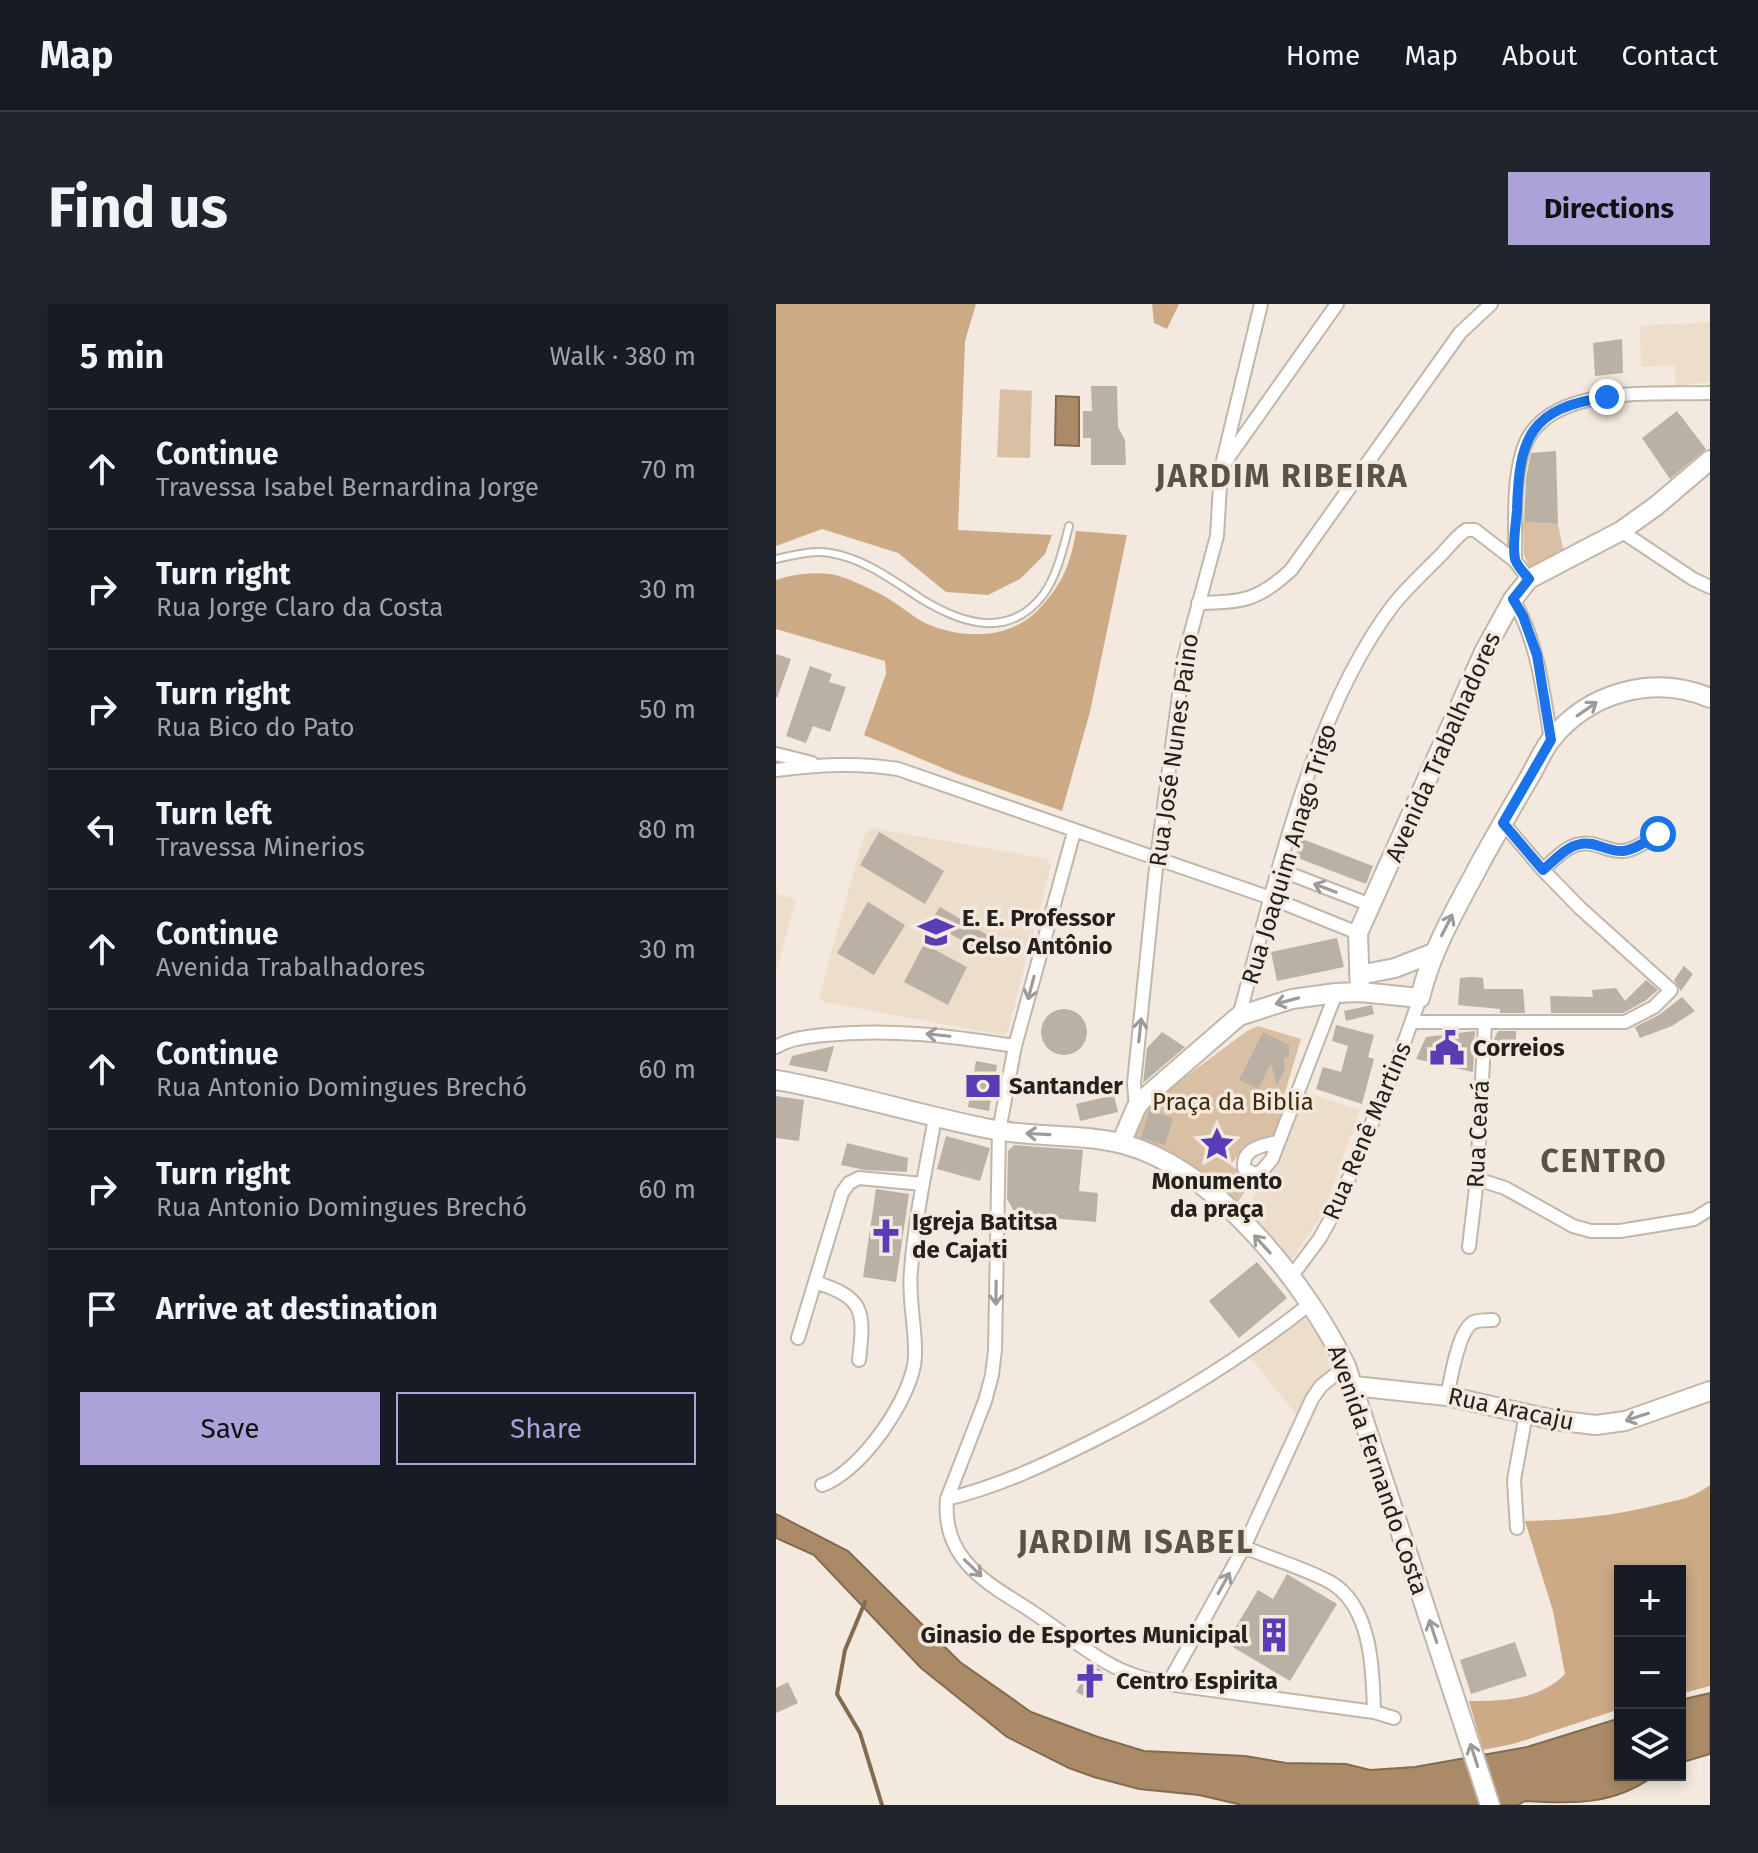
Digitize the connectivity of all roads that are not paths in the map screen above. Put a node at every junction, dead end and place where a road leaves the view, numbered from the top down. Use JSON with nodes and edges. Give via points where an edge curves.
{"nodes":[{"id":1,"x":1261,"y":304,"type":"edge"},
{"id":2,"x":1337,"y":304,"type":"edge"},
{"id":3,"x":1491,"y":304,"type":"edge"},
{"id":4,"x":1710,"y":393,"type":"edge"},
{"id":5,"x":1710,"y":460,"type":"edge"},
{"id":6,"x":1221,"y":469,"type":"junction"},
{"id":7,"x":1069,"y":526,"type":"dead end"},
{"id":8,"x":1621,"y":531,"type":"junction"},
{"id":9,"x":776,"y":559,"type":"edge"},
{"id":10,"x":1515,"y":561,"type":"junction"},
{"id":11,"x":1529,"y":579,"type":"junction"},
{"id":12,"x":1710,"y":587,"type":"edge"},
{"id":13,"x":1513,"y":599,"type":"junction"},
{"id":14,"x":1198,"y":603,"type":"junction"},
{"id":15,"x":1710,"y":698,"type":"edge"},
{"id":16,"x":1551,"y":740,"type":"junction"},
{"id":17,"x":776,"y":754,"type":"edge"},
{"id":18,"x":819,"y":765,"type":"junction"},
{"id":19,"x":776,"y":770,"type":"edge"},
{"id":20,"x":1503,"y":823,"type":"junction"},
{"id":21,"x":1074,"y":832,"type":"junction"},
{"id":22,"x":1658,"y":834,"type":"dead end"},
{"id":23,"x":1157,"y":858,"type":"junction"},
{"id":24,"x":1280,"y":870,"type":"junction"},
{"id":25,"x":1543,"y":870,"type":"junction"},
{"id":26,"x":1271,"y":898,"type":"junction"},
{"id":27,"x":1371,"y":905,"type":"junction"},
{"id":28,"x":1358,"y":933,"type":"junction"},
{"id":29,"x":1433,"y":953,"type":"junction"},
{"id":30,"x":1360,"y":984,"type":"junction"},
{"id":31,"x":1336,"y":993,"type":"junction"},
{"id":32,"x":1420,"y":998,"type":"junction"},
{"id":33,"x":1239,"y":1016,"type":"junction"},
{"id":34,"x":1412,"y":1022,"type":"junction"},
{"id":35,"x":1485,"y":1022,"type":"junction"},
{"id":36,"x":1015,"y":1046,"type":"junction"},
{"id":37,"x":776,"y":1047,"type":"edge"},
{"id":38,"x":776,"y":1080,"type":"edge"},
{"id":39,"x":1136,"y":1108,"type":"junction"},
{"id":40,"x":935,"y":1118,"type":"junction"},
{"id":41,"x":999,"y":1131,"type":"junction"},
{"id":42,"x":1277,"y":1142,"type":"dead end"},
{"id":43,"x":1121,"y":1143,"type":"junction"},
{"id":44,"x":1477,"y":1179,"type":"junction"},
{"id":45,"x":923,"y":1184,"type":"junction"},
{"id":46,"x":1710,"y":1209,"type":"edge"},
{"id":47,"x":1469,"y":1247,"type":"dead end"},
{"id":48,"x":1291,"y":1277,"type":"junction"},
{"id":49,"x":815,"y":1282,"type":"junction"},
{"id":50,"x":1311,"y":1303,"type":"junction"},
{"id":51,"x":1493,"y":1320,"type":"dead end"},
{"id":52,"x":798,"y":1338,"type":"dead end"},
{"id":53,"x":859,"y":1360,"type":"dead end"},
{"id":54,"x":1346,"y":1366,"type":"junction"},
{"id":55,"x":1354,"y":1386,"type":"junction"},
{"id":56,"x":1710,"y":1391,"type":"edge"},
{"id":57,"x":1447,"y":1396,"type":"junction"},
{"id":58,"x":1526,"y":1414,"type":"junction"},
{"id":59,"x":822,"y":1485,"type":"dead end"},
{"id":60,"x":947,"y":1499,"type":"junction"},
{"id":61,"x":1517,"y":1528,"type":"dead end"},
{"id":62,"x":1244,"y":1547,"type":"junction"},
{"id":63,"x":1168,"y":1684,"type":"junction"},
{"id":64,"x":1374,"y":1712,"type":"junction"},
{"id":65,"x":1394,"y":1718,"type":"dead end"},
{"id":66,"x":1490,"y":1805,"type":"edge"}],
"edges":[{"from":1,"to":6,"type":"street","name":"Rua José Nunes Paino"},
{"from":2,"to":6,"type":"street"},
{"from":3,"to":14,"type":"street","via":[[1460,333],[1291,570],[1251,599]]},
{"from":4,"to":10,"type":"street","via":[[1575,402],[1533,430],[1518,472]]},
{"from":5,"to":8,"type":"street","name":"Avenida Trabalhadores"},
{"from":6,"to":14,"type":"street","name":"Rua José Nunes Paino","via":[[1217,536]]},
{"from":7,"to":9,"type":"lane","via":[[1044,593],[1018,616],[1002,622],[977,623],[950,615],[858,562],[831,553]]},
{"from":8,"to":11,"type":"street","name":"Avenida Trabalhadores"},
{"from":8,"to":12,"type":"street"},
{"from":10,"to":11,"type":"street","name":"Rua Joaquim Anago Trigo"},
{"from":10,"to":24,"type":"street","name":"Rua Joaquim Anago Trigo","via":[[1475,530],[1466,530],[1394,604],[1328,722]]},
{"from":11,"to":13,"type":"street","name":"Avenida Trabalhadores"},
{"from":13,"to":16,"type":"street","via":[[1537,655]]},
{"from":13,"to":27,"type":"street","name":"Avenida Trabalhadores"},
{"from":14,"to":23,"type":"street","name":"Rua José Nunes Paino","via":[[1184,658]]},
{"from":16,"to":15,"type":"street","one_way":true,"via":[[1614,694],[1670,686]]},
{"from":16,"to":20,"type":"street"},
{"from":17,"to":18,"type":"street"},
{"from":18,"to":19,"type":"street"},
{"from":18,"to":21,"type":"street","via":[[898,769]]},
{"from":20,"to":25,"type":"street"},
{"from":29,"to":20,"type":"street","one_way":true},
{"from":21,"to":23,"type":"street"},
{"from":21,"to":36,"type":"street","one_way":true},
{"from":22,"to":25,"type":"street","via":[[1628,850],[1577,844]]},
{"from":23,"to":26,"type":"street"},
{"from":39,"to":23,"type":"street","name":"Rua José Nunes Paino","one_way":true,"via":[[1134,1083]]},
{"from":24,"to":26,"type":"street","name":"Rua Joaquim Anago Trigo"},
{"from":27,"to":24,"type":"street","one_way":true},
{"from":25,"to":35,"type":"street","via":[[1671,990],[1654,1007],[1625,1022]]},
{"from":26,"to":28,"type":"street"},
{"from":26,"to":33,"type":"street","name":"Rua Joaquim Anago Trigo"},
{"from":27,"to":28,"type":"street","name":"Avenida Trabalhadores"},
{"from":28,"to":30,"type":"street","name":"Avenida Trabalhadores"},
{"from":29,"to":30,"type":"street"},
{"from":29,"to":32,"type":"street"},
{"from":30,"to":31,"type":"street"},
{"from":30,"to":32,"type":"street"},
{"from":31,"to":33,"type":"street","one_way":true,"via":[[1292,999]]},
{"from":31,"to":42,"type":"street"},
{"from":32,"to":34,"type":"street","name":"Rua Renê Martins"},
{"from":33,"to":39,"type":"street"},
{"from":34,"to":35,"type":"street"},
{"from":34,"to":48,"type":"street","name":"Rua Renê Martins","via":[[1336,1209]]},
{"from":35,"to":44,"type":"street","name":"Rua Ceará"},
{"from":36,"to":37,"type":"street","one_way":true,"via":[[940,1035],[852,1032]]},
{"from":36,"to":41,"type":"street"},
{"from":38,"to":40,"type":"street","name":"Avenida Fernando Costa"},
{"from":39,"to":43,"type":"street"},
{"from":40,"to":41,"type":"street","name":"Avenida Fernando Costa"},
{"from":40,"to":45,"type":"street"},
{"from":43,"to":41,"type":"street","name":"Avenida Fernando Costa","one_way":true},
{"from":41,"to":60,"type":"street","one_way":true,"via":[[992,1375]]},
{"from":48,"to":43,"type":"street","name":"Avenida Fernando Costa","one_way":true,"via":[[1205,1186],[1146,1151]]},
{"from":44,"to":46,"type":"street","via":[[1591,1231],[1694,1219]]},
{"from":44,"to":47,"type":"street","name":"Rua Ceará"},
{"from":45,"to":49,"type":"street","via":[[859,1178],[849,1183]]},
{"from":45,"to":59,"type":"street","via":[[911,1269],[913,1370],[876,1438],[846,1473]]},
{"from":48,"to":50,"type":"street","name":"Avenida Fernando Costa"},
{"from":49,"to":52,"type":"street"},
{"from":49,"to":53,"type":"street","via":[[854,1300]]},
{"from":50,"to":54,"type":"street","name":"Avenida Fernando Costa"},
{"from":50,"to":60,"type":"street","via":[[1207,1379],[1122,1426],[1012,1480]]},
{"from":51,"to":57,"type":"street","via":[[1468,1327]]},
{"from":54,"to":55,"type":"street","name":"Avenida Fernando Costa"},
{"from":54,"to":62,"type":"street","via":[[1312,1399]]},
{"from":55,"to":57,"type":"street","name":"Rua Aracaju"},
{"from":66,"to":55,"type":"street","name":"Avenida Fernando Costa","one_way":true},
{"from":56,"to":58,"type":"street","name":"Rua Aracaju","one_way":true,"via":[[1609,1424]]},
{"from":57,"to":58,"type":"street","name":"Rua Aracaju"},
{"from":58,"to":61,"type":"street","via":[[1514,1480]]},
{"from":60,"to":63,"type":"street","one_way":true,"via":[[951,1537],[974,1570],[1114,1667]]},
{"from":63,"to":62,"type":"street","one_way":true},
{"from":62,"to":64,"type":"street","via":[[1330,1582],[1344,1593],[1366,1634],[1373,1662]]},
{"from":63,"to":64,"type":"street"},
{"from":64,"to":65,"type":"street"}]}
